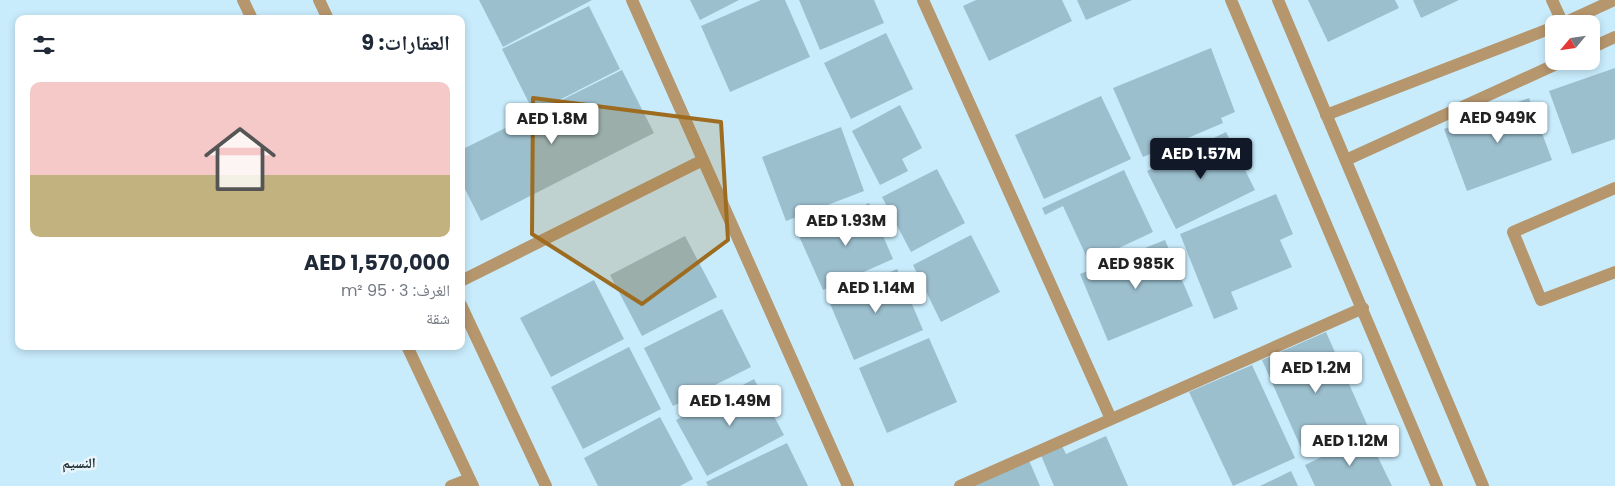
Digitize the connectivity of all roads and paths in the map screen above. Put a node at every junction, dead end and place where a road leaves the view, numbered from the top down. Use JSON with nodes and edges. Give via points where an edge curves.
{"nodes":[{"id":1,"x":243,"y":0,"type":"edge"},
{"id":2,"x":319,"y":0,"type":"edge"},
{"id":3,"x":632,"y":0,"type":"edge"},
{"id":4,"x":923,"y":0,"type":"edge"},
{"id":5,"x":1231,"y":0,"type":"edge"},
{"id":6,"x":1278,"y":0,"type":"edge"},
{"id":7,"x":1552,"y":0,"type":"edge"},
{"id":8,"x":1614,"y":0,"type":"edge"},
{"id":9,"x":250,"y":15,"type":"edge"},
{"id":10,"x":326,"y":15,"type":"edge"},
{"id":11,"x":1558,"y":15,"type":"edge"},
{"id":12,"x":1582,"y":15,"type":"edge"},
{"id":13,"x":1545,"y":30,"type":"edge"},
{"id":14,"x":1615,"y":37,"type":"edge"},
{"id":15,"x":1600,"y":44,"type":"edge"},
{"id":16,"x":1545,"y":69,"type":"edge"},
{"id":17,"x":1326,"y":115,"type":"junction"},
{"id":18,"x":703,"y":160,"type":"junction"},
{"id":19,"x":1346,"y":160,"type":"junction"},
{"id":20,"x":1615,"y":188,"type":"edge"},
{"id":21,"x":1615,"y":272,"type":"edge"},
{"id":22,"x":465,"y":279,"type":"edge"},
{"id":23,"x":1363,"y":308,"type":"junction"},
{"id":24,"x":465,"y":314,"type":"edge"},
{"id":25,"x":408,"y":350,"type":"edge"},
{"id":26,"x":1112,"y":419,"type":"junction"},
{"id":27,"x":471,"y":482,"type":"edge"},
{"id":28,"x":451,"y":486,"type":"edge"},
{"id":29,"x":546,"y":486,"type":"edge"},
{"id":30,"x":848,"y":486,"type":"edge"},
{"id":31,"x":960,"y":486,"type":"edge"},
{"id":32,"x":1436,"y":486,"type":"edge"},
{"id":33,"x":1483,"y":486,"type":"edge"}],
"edges":[{"from":1,"to":9,"type":"street"},
{"from":2,"to":10,"type":"street"},
{"from":3,"to":18,"type":"street"},
{"from":4,"to":26,"type":"street"},
{"from":5,"to":23,"type":"street"},
{"from":6,"to":17,"type":"street"},
{"from":7,"to":11,"type":"street"},
{"from":8,"to":12,"type":"street"},
{"from":13,"to":17,"type":"street"},
{"from":14,"to":15,"type":"street"},
{"from":16,"to":19,"type":"street"},
{"from":17,"to":19,"type":"street"},
{"from":18,"to":22,"type":"street"},
{"from":18,"to":30,"type":"street"},
{"from":19,"to":33,"type":"street"},
{"from":20,"to":21,"type":"street","via":[[1513,232],[1541,300]]},
{"from":23,"to":26,"type":"street"},
{"from":23,"to":32,"type":"street"},
{"from":24,"to":29,"type":"street"},
{"from":25,"to":27,"type":"street"},
{"from":26,"to":31,"type":"street"},
{"from":27,"to":28,"type":"street"}]}
